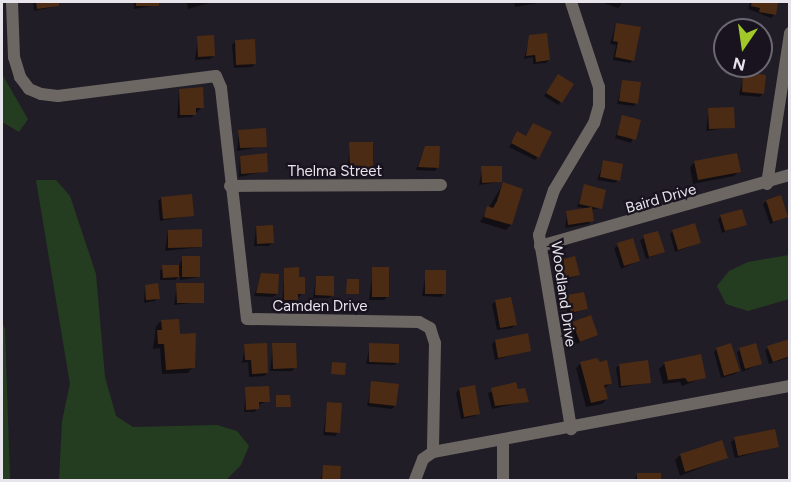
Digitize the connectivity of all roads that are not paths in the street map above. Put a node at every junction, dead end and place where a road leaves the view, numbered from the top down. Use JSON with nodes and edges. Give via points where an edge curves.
{"nodes":[{"id":1,"x":12,"y":2,"type":"edge"},
{"id":2,"x":571,"y":2,"type":"edge"},
{"id":3,"x":789,"y":33,"type":"edge"},
{"id":4,"x":789,"y":175,"type":"edge"},
{"id":5,"x":767,"y":184,"type":"junction"},
{"id":6,"x":441,"y":185,"type":"dead end"},
{"id":7,"x":230,"y":186,"type":"junction"},
{"id":8,"x":540,"y":246,"type":"junction"},
{"id":9,"x":789,"y":386,"type":"edge"},
{"id":10,"x":571,"y":429,"type":"junction"},
{"id":11,"x":502,"y":441,"type":"junction"},
{"id":12,"x":433,"y":452,"type":"junction"},
{"id":13,"x":415,"y":480,"type":"edge"},
{"id":14,"x":503,"y":480,"type":"edge"}],
"edges":[{"from":1,"to":7,"type":"street","name":"Camden Drive","via":[[14,57],[20,77],[29,89],[41,94],[58,96],[216,76],[221,88]]},
{"from":2,"to":8,"type":"street","name":"Woodland Drive","via":[[599,87],[599,106],[594,123],[544,212]]},
{"from":3,"to":5,"type":"street"},
{"from":4,"to":5,"type":"street","name":"Baird Drive"},
{"from":5,"to":8,"type":"street","name":"Baird Drive"},
{"from":6,"to":7,"type":"street","name":"Thelma Street"},
{"from":7,"to":12,"type":"street","name":"Camden Drive","via":[[247,319],[419,322],[430,328],[435,343]]},
{"from":8,"to":10,"type":"street","name":"Woodland Drive"},
{"from":9,"to":10,"type":"street"},
{"from":10,"to":11,"type":"street"},
{"from":11,"to":12,"type":"street"},
{"from":11,"to":14,"type":"street"},
{"from":12,"to":13,"type":"street","via":[[423,459]]}]}
